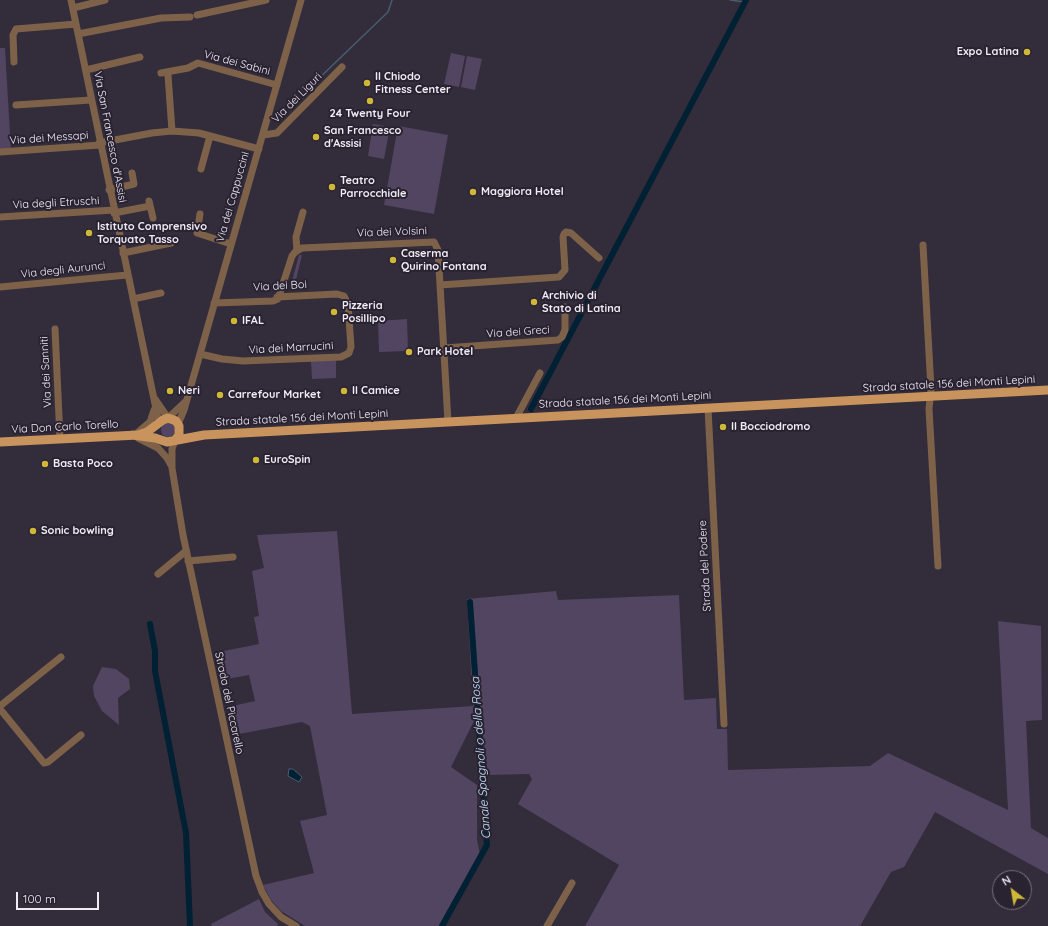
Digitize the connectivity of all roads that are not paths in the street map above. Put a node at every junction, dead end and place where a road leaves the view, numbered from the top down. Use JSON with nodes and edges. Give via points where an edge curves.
{"nodes":[{"id":1,"x":71,"y":0,"type":"edge"},
{"id":2,"x":105,"y":0,"type":"edge"},
{"id":3,"x":266,"y":0,"type":"edge"},
{"id":4,"x":301,"y":0,"type":"edge"},
{"id":5,"x":73,"y":8,"type":"junction"},
{"id":6,"x":76,"y":24,"type":"junction"},
{"id":7,"x":78,"y":34,"type":"junction"},
{"id":8,"x":140,"y":57,"type":"dead end"},
{"id":9,"x":14,"y":62,"type":"dead end"},
{"id":10,"x":342,"y":67,"type":"dead end"},
{"id":11,"x":86,"y":70,"type":"junction"},
{"id":12,"x":161,"y":73,"type":"dead end"},
{"id":13,"x":168,"y":75,"type":"dead end"},
{"id":14,"x":277,"y":85,"type":"junction"},
{"id":15,"x":91,"y":100,"type":"junction"},
{"id":16,"x":16,"y":105,"type":"dead end"},
{"id":17,"x":172,"y":131,"type":"junction"},
{"id":18,"x":263,"y":135,"type":"junction"},
{"id":19,"x":210,"y":136,"type":"junction"},
{"id":20,"x":100,"y":144,"type":"junction"},
{"id":21,"x":259,"y":149,"type":"junction"},
{"id":22,"x":0,"y":152,"type":"edge"},
{"id":23,"x":201,"y":169,"type":"dead end"},
{"id":24,"x":132,"y":173,"type":"dead end"},
{"id":25,"x":109,"y":190,"type":"junction"},
{"id":26,"x":114,"y":212,"type":"junction"},
{"id":27,"x":303,"y":212,"type":"dead end"},
{"id":28,"x":200,"y":214,"type":"dead end"},
{"id":29,"x":0,"y":217,"type":"edge"},
{"id":30,"x":153,"y":218,"type":"dead end"},
{"id":31,"x":170,"y":243,"type":"dead end"},
{"id":32,"x":231,"y":244,"type":"junction"},
{"id":33,"x":923,"y":245,"type":"dead end"},
{"id":34,"x":297,"y":251,"type":"junction"},
{"id":35,"x":123,"y":253,"type":"junction"},
{"id":36,"x":598,"y":258,"type":"dead end"},
{"id":37,"x":128,"y":274,"type":"junction"},
{"id":38,"x":440,"y":285,"type":"junction"},
{"id":39,"x":0,"y":287,"type":"edge"},
{"id":40,"x":161,"y":293,"type":"dead end"},
{"id":41,"x":217,"y":295,"type":"junction"},
{"id":42,"x":344,"y":296,"type":"joint"},
{"id":43,"x":278,"y":298,"type":"junction"},
{"id":44,"x":133,"y":299,"type":"junction"},
{"id":45,"x":214,"y":303,"type":"junction"},
{"id":46,"x":565,"y":307,"type":"dead end"},
{"id":47,"x":55,"y":329,"type":"dead end"},
{"id":48,"x":444,"y":348,"type":"junction"},
{"id":49,"x":200,"y":354,"type":"junction"},
{"id":50,"x":540,"y":373,"type":"dead end"},
{"id":51,"x":1048,"y":390,"type":"edge"},
{"id":52,"x":152,"y":395,"type":"junction"},
{"id":53,"x":930,"y":398,"type":"junction"},
{"id":54,"x":186,"y":400,"type":"junction"},
{"id":55,"x":155,"y":406,"type":"junction"},
{"id":56,"x":708,"y":408,"type":"junction"},
{"id":57,"x":168,"y":418,"type":"junction"},
{"id":58,"x":516,"y":418,"type":"junction"},
{"id":59,"x":448,"y":422,"type":"junction"},
{"id":60,"x":158,"y":424,"type":"junction"},
{"id":61,"x":179,"y":425,"type":"junction"},
{"id":62,"x":132,"y":435,"type":"junction"},
{"id":63,"x":204,"y":435,"type":"junction"},
{"id":64,"x":192,"y":436,"type":"junction"},
{"id":65,"x":60,"y":439,"type":"junction"},
{"id":66,"x":162,"y":440,"type":"junction"},
{"id":67,"x":175,"y":440,"type":"junction"},
{"id":68,"x":0,"y":442,"type":"edge"},
{"id":69,"x":170,"y":458,"type":"junction"},
{"id":70,"x":186,"y":552,"type":"junction"},
{"id":71,"x":233,"y":557,"type":"dead end"},
{"id":72,"x":188,"y":561,"type":"junction"},
{"id":73,"x":938,"y":566,"type":"dead end"},
{"id":74,"x":158,"y":574,"type":"dead end"},
{"id":75,"x":61,"y":657,"type":"dead end"},
{"id":76,"x":0,"y":706,"type":"edge"},
{"id":77,"x":0,"y":709,"type":"edge"},
{"id":78,"x":724,"y":724,"type":"dead end"},
{"id":79,"x":81,"y":735,"type":"dead end"},
{"id":80,"x":572,"y":882,"type":"dead end"},
{"id":81,"x":296,"y":926,"type":"edge"},
{"id":82,"x":547,"y":926,"type":"edge"}],
"edges":[{"from":1,"to":5,"type":"street","name":"Via San Francesco d'Assisi"},
{"from":2,"to":5,"type":"street"},
{"from":3,"to":7,"type":"street","via":[[193,16],[161,18]]},
{"from":4,"to":14,"type":"street","name":"Via dei Cappuccini"},
{"from":5,"to":6,"type":"street","name":"Via San Francesco d'Assisi"},
{"from":6,"to":7,"type":"street","name":"Via San Francesco d'Assisi"},
{"from":6,"to":9,"type":"street","via":[[16,29],[12,35]]},
{"from":7,"to":11,"type":"street","name":"Via San Francesco d'Assisi"},
{"from":8,"to":11,"type":"street"},
{"from":10,"to":18,"type":"street","name":"Via dei Liguri","via":[[277,133]]},
{"from":11,"to":15,"type":"street","name":"Via San Francesco d'Assisi"},
{"from":12,"to":14,"type":"street","name":"Via dei Sabini","via":[[198,63]]},
{"from":13,"to":17,"type":"street"},
{"from":14,"to":18,"type":"street","name":"Via dei Cappuccini"},
{"from":15,"to":16,"type":"street"},
{"from":15,"to":20,"type":"street","name":"Via San Francesco d'Assisi"},
{"from":17,"to":19,"type":"street","name":"Via dei Messapi"},
{"from":17,"to":20,"type":"street","name":"Via dei Messapi"},
{"from":18,"to":21,"type":"street","name":"Via dei Cappuccini"},
{"from":19,"to":21,"type":"street","name":"Via dei Messapi"},
{"from":19,"to":23,"type":"street"},
{"from":20,"to":22,"type":"street","name":"Via dei Messapi"},
{"from":20,"to":25,"type":"street","name":"Via San Francesco d'Assisi"},
{"from":21,"to":32,"type":"street","name":"Via dei Cappuccini"},
{"from":24,"to":25,"type":"street","via":[[134,184]]},
{"from":25,"to":26,"type":"street","name":"Via San Francesco d'Assisi"},
{"from":26,"to":29,"type":"street","name":"Via degli Etruschi"},
{"from":26,"to":30,"type":"street","name":"Via degli Etruschi","via":[[150,203]]},
{"from":26,"to":35,"type":"street","name":"Via San Francesco d'Assisi"},
{"from":27,"to":34,"type":"street","via":[[296,237]]},
{"from":28,"to":32,"type":"street","via":[[196,233]]},
{"from":31,"to":35,"type":"street"},
{"from":32,"to":41,"type":"street","name":"Via dei Cappuccini"},
{"from":33,"to":53,"type":"street"},
{"from":34,"to":38,"type":"street","name":"Via dei Volsini","via":[[312,247],[434,242],[438,250]]},
{"from":34,"to":43,"type":"street","via":[[292,256]]},
{"from":35,"to":37,"type":"street","name":"Via San Francesco d'Assisi"},
{"from":36,"to":38,"type":"street","via":[[571,233],[566,232],[563,237],[565,270],[559,277]]},
{"from":37,"to":39,"type":"street","name":"Via degli Aurunci"},
{"from":37,"to":44,"type":"street","name":"Via San Francesco d'Assisi"},
{"from":38,"to":48,"type":"street","name":"Via dei Volsini"},
{"from":40,"to":44,"type":"street"},
{"from":41,"to":43,"type":"street","name":"Via dei Boi","via":[[228,299]]},
{"from":41,"to":45,"type":"street","name":"Via dei Cappuccini"},
{"from":42,"to":43,"type":"street","name":"Via dei Boi","via":[[337,294]]},
{"from":42,"to":49,"type":"street","name":"Via dei Marrucini","via":[[348,304],[351,347],[345,356],[239,362]]},
{"from":43,"to":45,"type":"street","name":"Via dei Boi"},
{"from":44,"to":52,"type":"street","name":"Via San Francesco d'Assisi"},
{"from":45,"to":49,"type":"street","name":"Via dei Cappuccini"},
{"from":46,"to":48,"type":"street","name":"Via dei Greci","via":[[565,330],[558,340]]},
{"from":47,"to":65,"type":"street","name":"Via dei Sanniti"},
{"from":48,"to":59,"type":"street","name":"Via dei Volsini"},
{"from":49,"to":54,"type":"street","name":"Via dei Cappuccini"},
{"from":50,"to":58,"type":"street"},
{"from":51,"to":53,"type":"main road","name":"Strada statale 156 dei Monti Lepini"},
{"from":52,"to":55,"type":"street","name":"Via San Francesco d'Assisi"},
{"from":52,"to":57,"type":"street","name":"Via San Francesco d'Assisi"},
{"from":53,"to":56,"type":"main road","name":"Strada statale 156 dei Monti Lepini"},
{"from":53,"to":73,"type":"street"},
{"from":54,"to":57,"type":"street","name":"Via dei Cappuccini"},
{"from":54,"to":61,"type":"street","name":"Via dei Cappuccini"},
{"from":55,"to":60,"type":"street","name":"Via San Francesco d'Assisi"},
{"from":55,"to":62,"type":"street","via":[[150,422]]},
{"from":56,"to":58,"type":"main road","name":"Strada statale 156 dei Monti Lepini"},
{"from":56,"to":78,"type":"street","name":"Strada del Podere"},
{"from":57,"to":60,"type":"main road"},
{"from":57,"to":61,"type":"main road","name":"Strada statale 156 dei Monti Lepini"},
{"from":58,"to":59,"type":"main road","name":"Strada statale 156 dei Monti Lepini"},
{"from":59,"to":63,"type":"main road","name":"Strada statale 156 dei Monti Lepini"},
{"from":60,"to":62,"type":"main road","name":"Via Don Carlo Torello","via":[[144,433]]},
{"from":60,"to":66,"type":"main road","via":[[156,432]]},
{"from":61,"to":63,"type":"main road","name":"Strada statale 156 dei Monti Lepini"},
{"from":61,"to":67,"type":"main road","via":[[179,435]]},
{"from":62,"to":65,"type":"main road","name":"Via Don Carlo Torello"},
{"from":62,"to":66,"type":"main road","name":"Via Don Carlo Torello"},
{"from":62,"to":69,"type":"street","via":[[155,446]]},
{"from":63,"to":64,"type":"main road","name":"Strada statale 156 dei Monti Lepini"},
{"from":64,"to":67,"type":"main road","name":"Strada statale 156 dei Monti Lepini"},
{"from":64,"to":69,"type":"street","via":[[179,445]]},
{"from":65,"to":68,"type":"main road","name":"Via Don Carlo Torello"},
{"from":66,"to":67,"type":"main road","name":"Strada statale 156 dei Monti Lepini"},
{"from":66,"to":69,"type":"street","name":"Strada del Piccarello"},
{"from":67,"to":69,"type":"street","name":"Strada del Piccarello"},
{"from":69,"to":70,"type":"street","name":"Strada del Piccarello"},
{"from":70,"to":72,"type":"street","name":"Strada del Piccarello"},
{"from":70,"to":74,"type":"street"},
{"from":71,"to":72,"type":"street"},
{"from":72,"to":81,"type":"street","name":"Strada del Piccarello","via":[[257,880],[271,906],[284,919]]},
{"from":75,"to":76,"type":"street"},
{"from":77,"to":79,"type":"street","via":[[44,763]]},
{"from":80,"to":82,"type":"street"}]}
